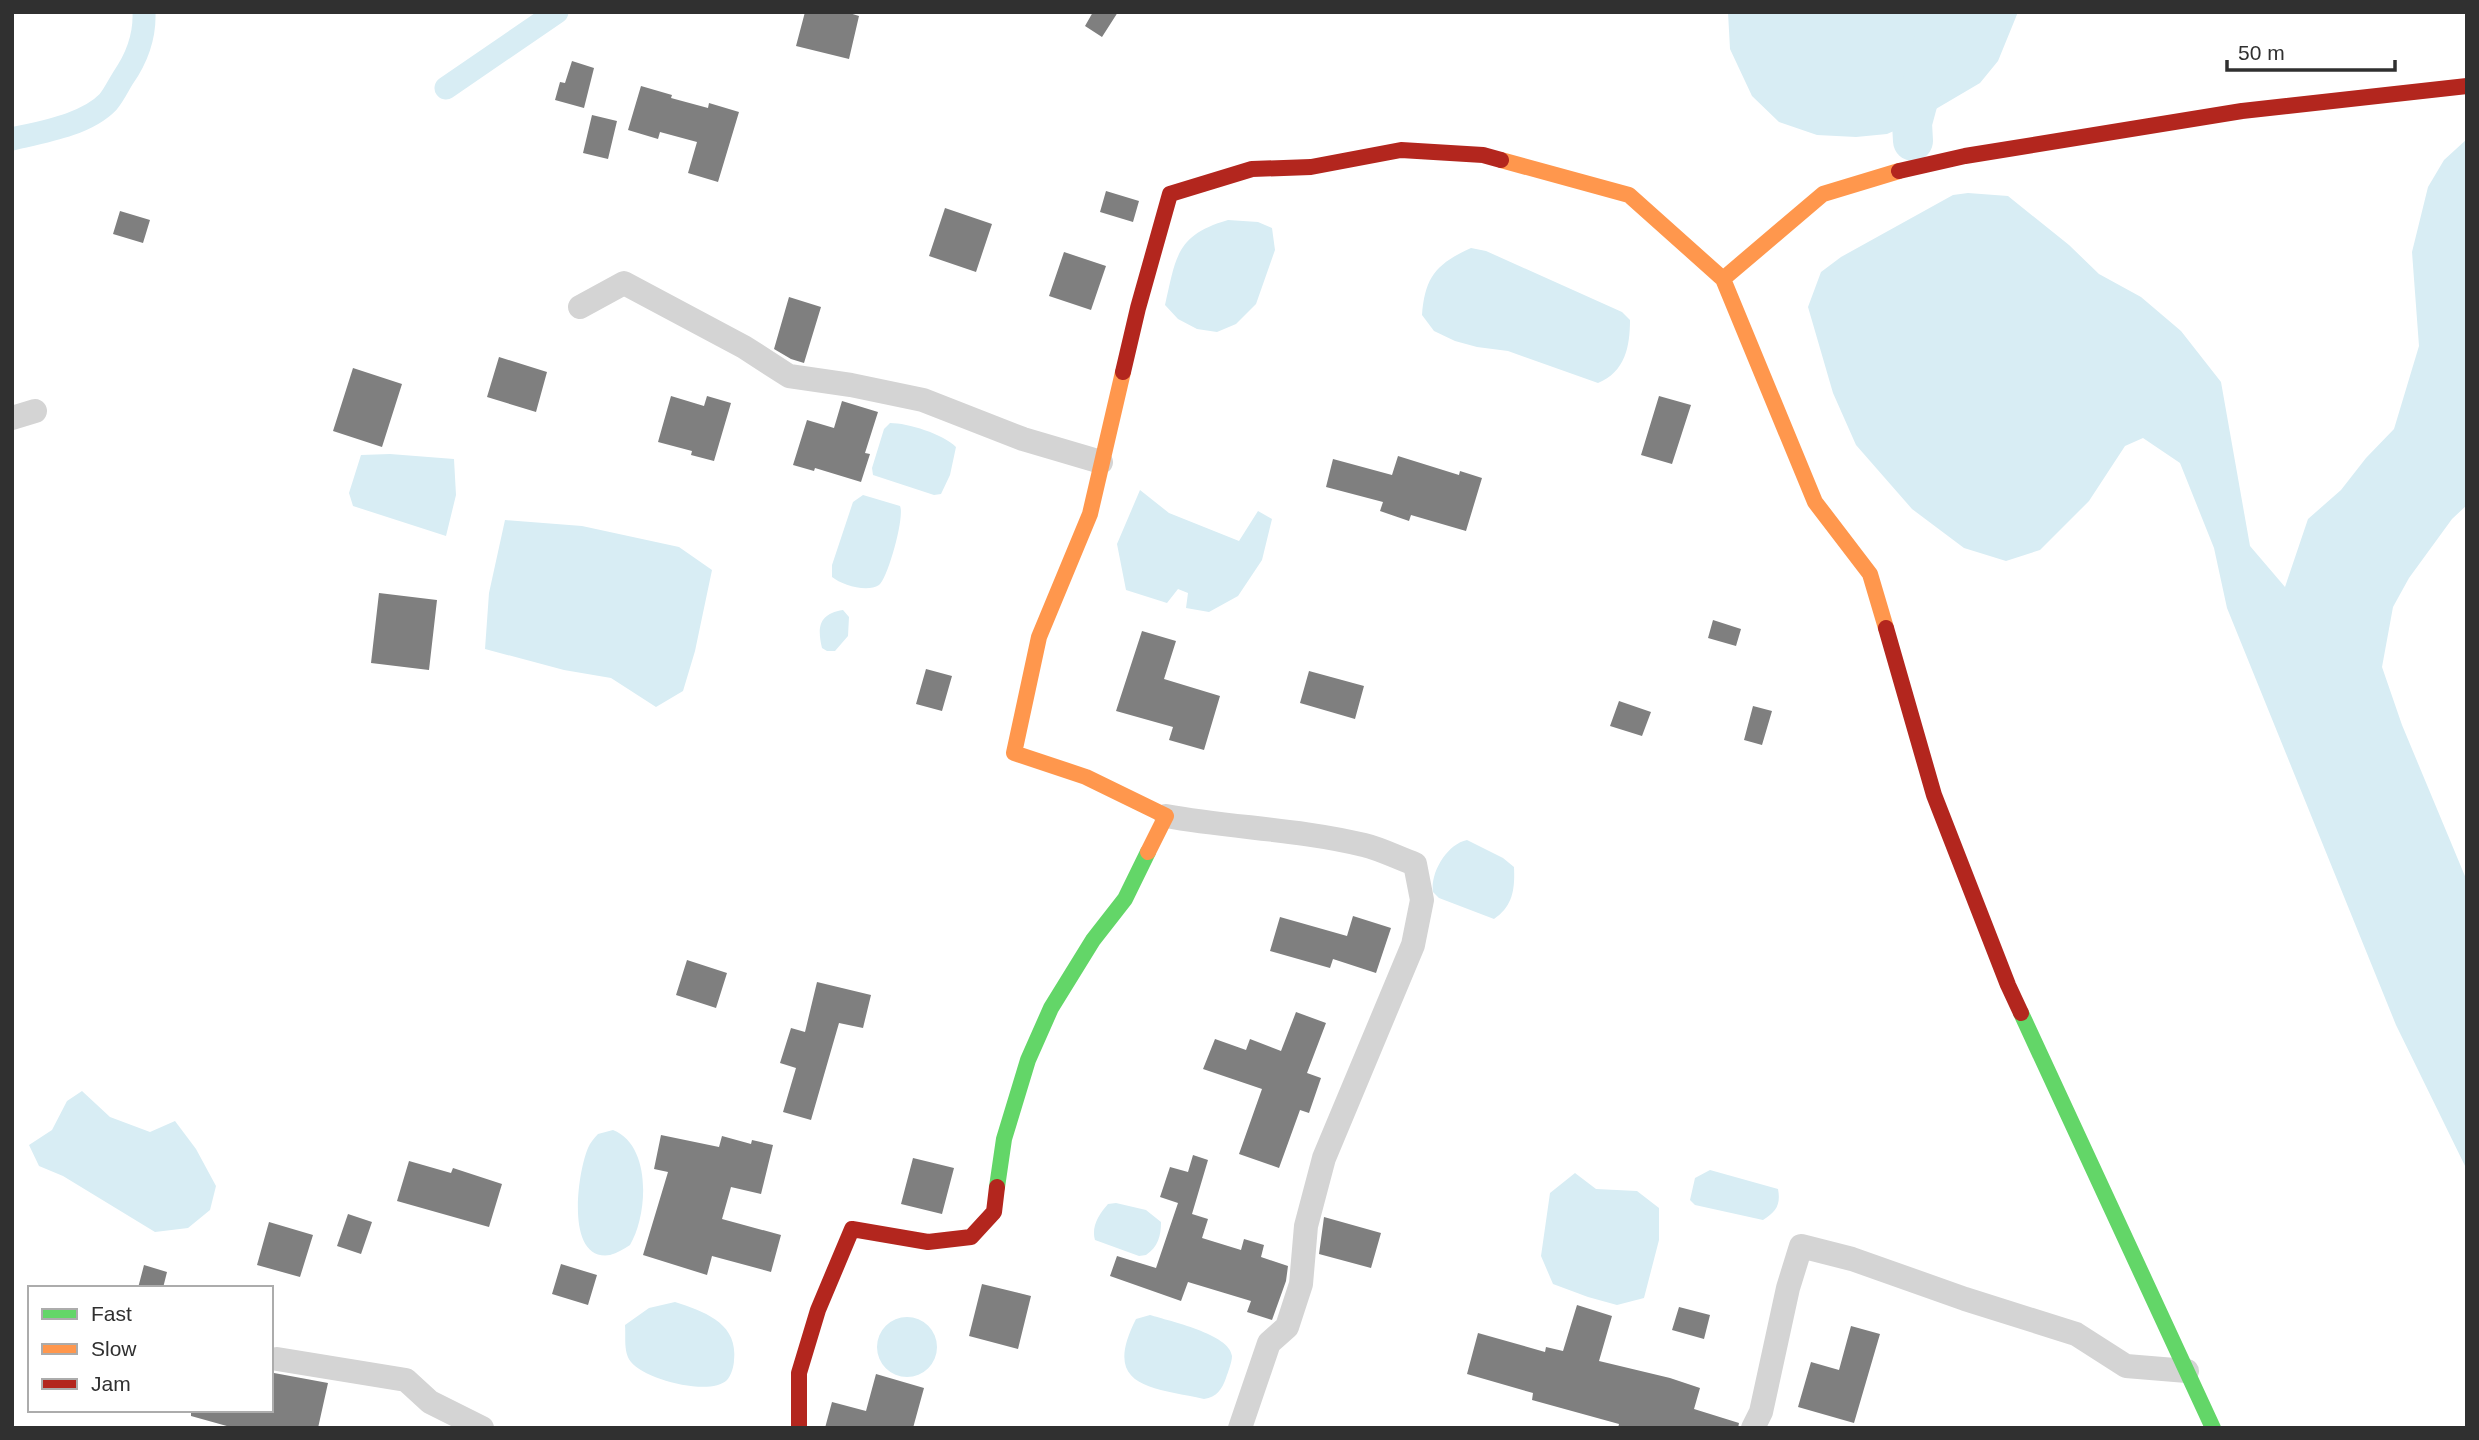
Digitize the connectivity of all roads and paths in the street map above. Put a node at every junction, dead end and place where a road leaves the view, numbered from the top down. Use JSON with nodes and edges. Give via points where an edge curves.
{"nodes":[{"id":1,"x":2467,"y":86,"type":"edge"},
{"id":2,"x":1723,"y":279,"type":"junction"},
{"id":3,"x":580,"y":307,"type":"dead end"},
{"id":4,"x":1101,"y":462,"type":"junction"},
{"id":5,"x":1166,"y":816,"type":"junction"},
{"id":6,"x":277,"y":1359,"type":"dead end"},
{"id":7,"x":2187,"y":1371,"type":"junction"},
{"id":8,"x":482,"y":1428,"type":"edge"},
{"id":9,"x":799,"y":1428,"type":"edge"},
{"id":10,"x":1241,"y":1428,"type":"edge"},
{"id":11,"x":1753,"y":1428,"type":"edge"},
{"id":12,"x":2213,"y":1428,"type":"edge"}],
"edges":[{"from":1,"to":2,"type":"street","via":[[2242,111],[1904,170],[1823,194]]},
{"from":2,"to":4,"type":"street","via":[[1629,195],[1483,155],[1401,150],[1311,167],[1252,169],[1170,194]]},
{"from":2,"to":7,"type":"street","via":[[1815,502],[1870,574],[1934,795],[2008,985]]},
{"from":3,"to":4,"type":"street","via":[[624,283],[789,376],[923,400],[1023,439]]},
{"from":4,"to":5,"type":"street","via":[[1090,514],[1039,637],[1014,753],[1086,777]]},
{"from":5,"to":9,"type":"street","via":[[1125,899],[1051,1008],[1028,1060],[1004,1139],[994,1212],[971,1237],[928,1242],[852,1228],[818,1310],[799,1373]]},
{"from":5,"to":10,"type":"street","via":[[1368,846],[1415,864],[1422,900],[1413,944],[1324,1158],[1306,1226],[1301,1284],[1287,1327],[1269,1343]]},
{"from":6,"to":8,"type":"street","via":[[405,1380],[430,1402]]},
{"from":7,"to":11,"type":"street","via":[[2126,1366],[2076,1334],[1801,1246],[1761,1412]]},
{"from":7,"to":12,"type":"street"}]}
